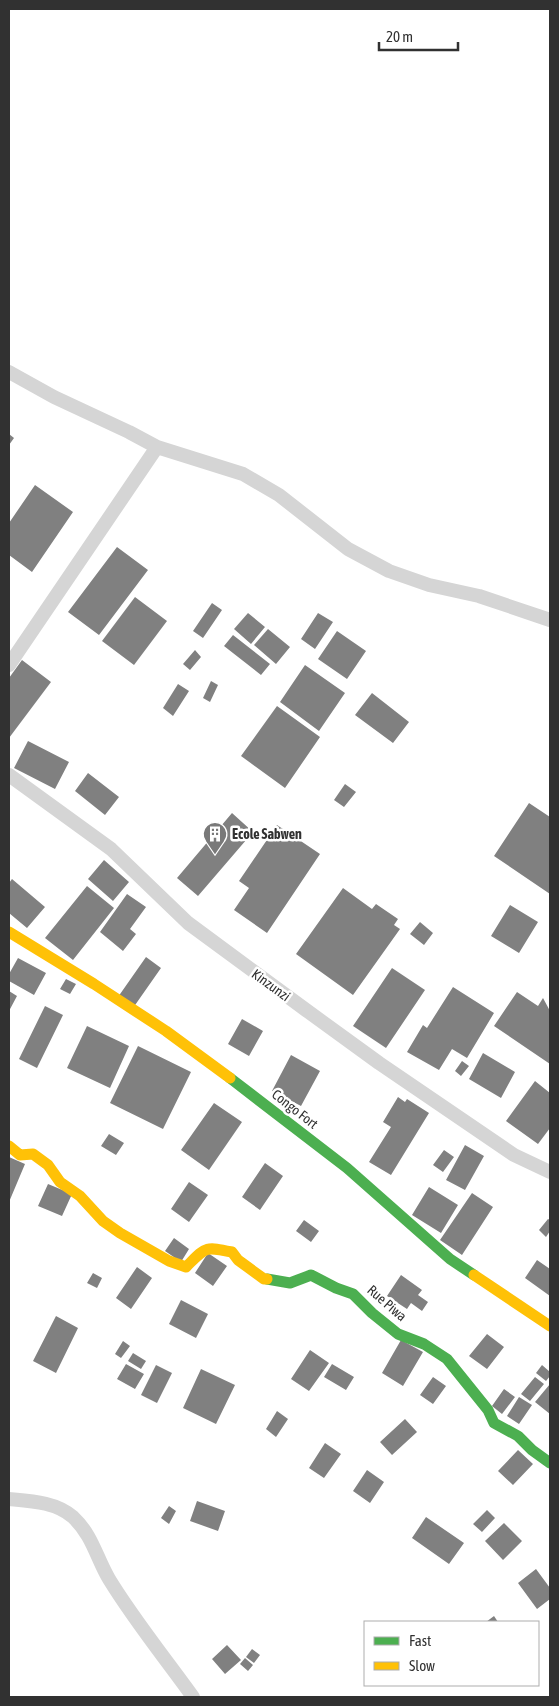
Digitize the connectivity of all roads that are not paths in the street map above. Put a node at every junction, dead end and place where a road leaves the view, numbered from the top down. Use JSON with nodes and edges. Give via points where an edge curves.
{"nodes":[{"id":1,"x":9,"y":372,"type":"edge"},
{"id":2,"x":157,"y":447,"type":"junction"},
{"id":3,"x":550,"y":620,"type":"edge"},
{"id":4,"x":9,"y":665,"type":"edge"},
{"id":5,"x":9,"y":775,"type":"edge"},
{"id":6,"x":9,"y":932,"type":"edge"},
{"id":7,"x":9,"y":1146,"type":"edge"},
{"id":8,"x":550,"y":1172,"type":"edge"},
{"id":9,"x":550,"y":1326,"type":"edge"},
{"id":10,"x":550,"y":1463,"type":"edge"},
{"id":11,"x":9,"y":1499,"type":"edge"},
{"id":12,"x":193,"y":1697,"type":"edge"}],
"edges":[{"from":1,"to":2,"type":"lane"},
{"from":2,"to":3,"type":"lane","via":[[243,474],[279,495],[348,549],[389,572],[479,596]]},
{"from":2,"to":4,"type":"lane"},
{"from":5,"to":8,"type":"lane","name":"Kinzunzi","via":[[111,849],[188,923],[328,1026],[514,1155]]},
{"from":6,"to":9,"type":"street","name":"Congo Fort","via":[[166,1031],[347,1168],[450,1259]]},
{"from":7,"to":10,"type":"street","name":"Rue Piwa","via":[[20,1155],[33,1154],[103,1221],[169,1260],[186,1267],[202,1251],[212,1248],[232,1252],[264,1279],[290,1283],[311,1275],[353,1294],[398,1334],[424,1344],[447,1359],[488,1410],[494,1423],[518,1436]]},
{"from":11,"to":12,"type":"lane","via":[[48,1504],[72,1516],[89,1535],[108,1577],[124,1602]]}]}
